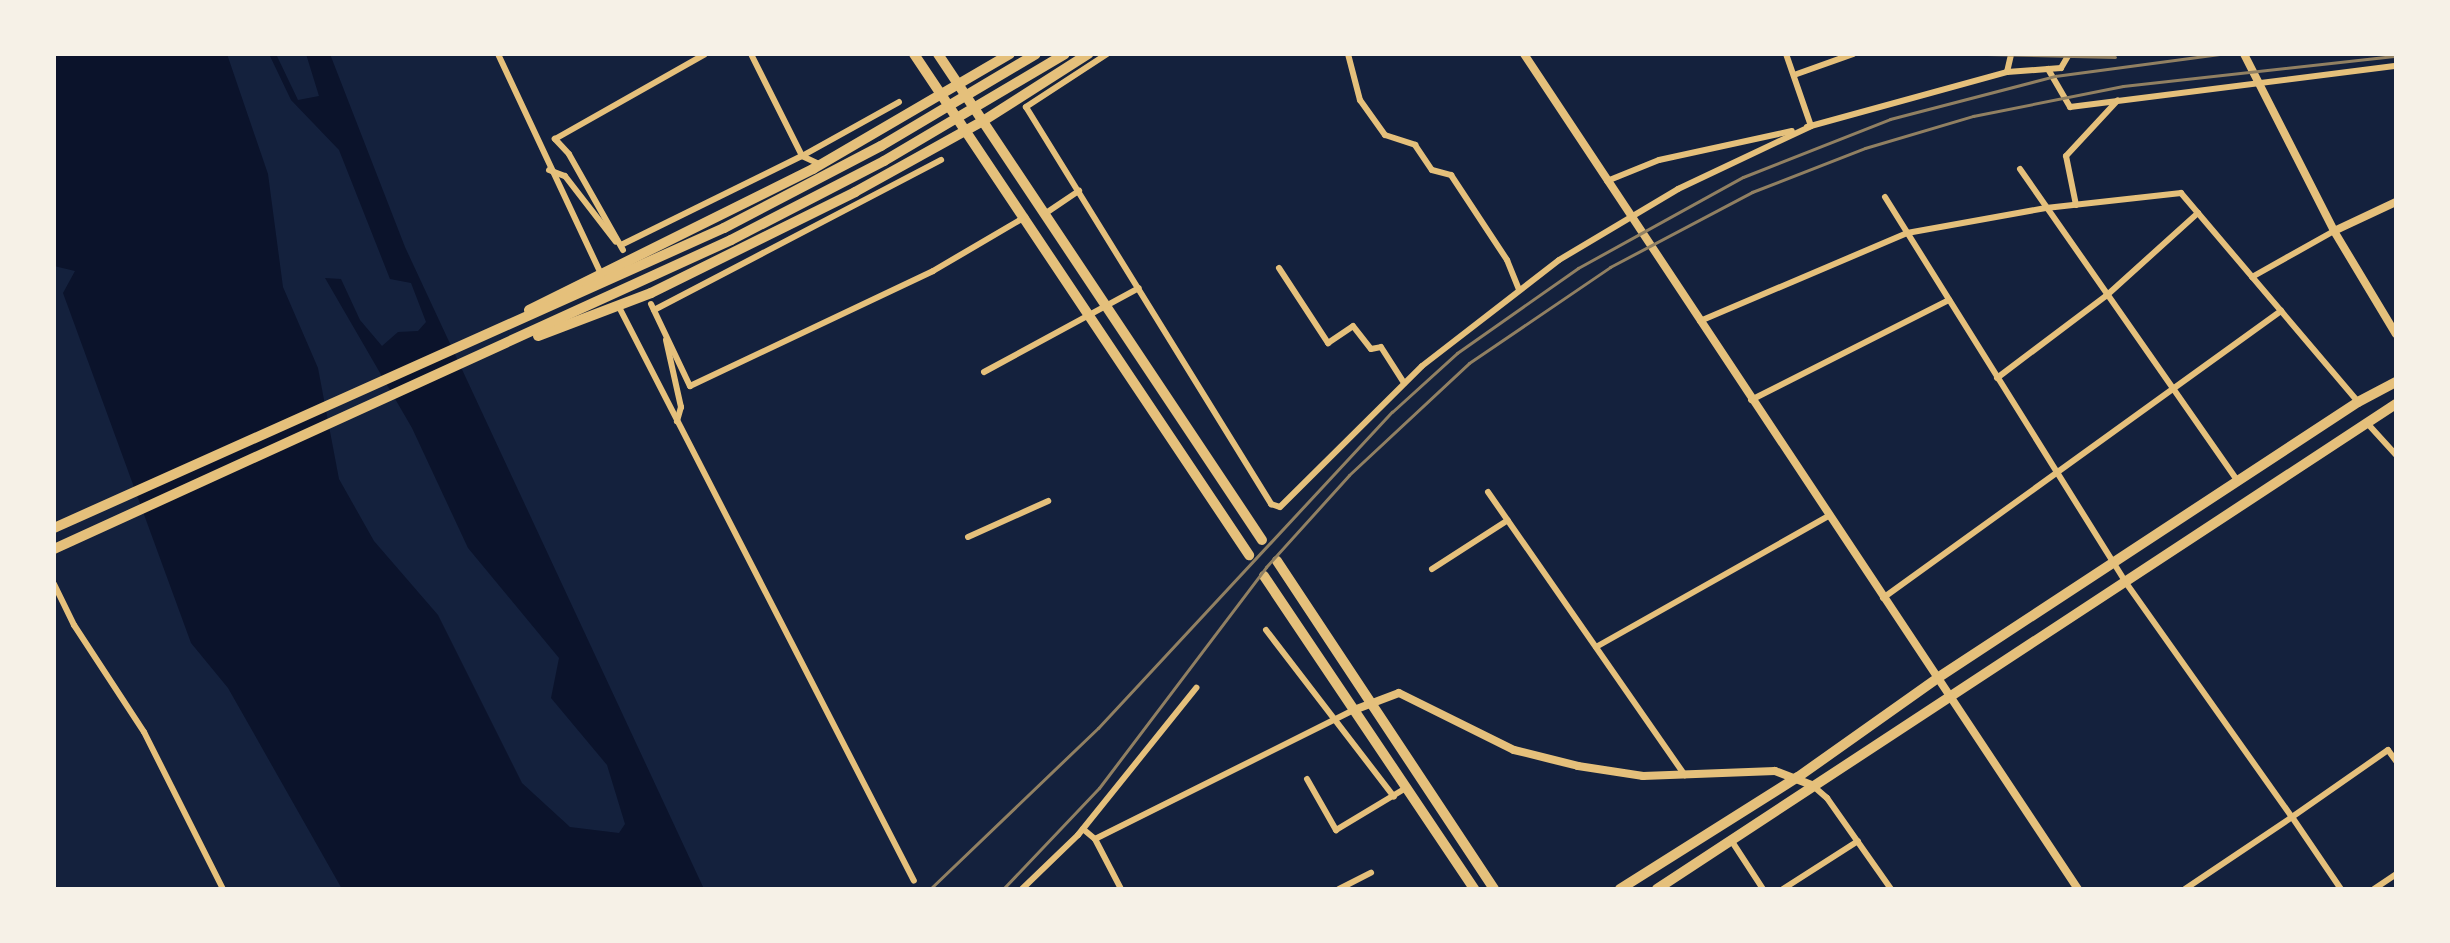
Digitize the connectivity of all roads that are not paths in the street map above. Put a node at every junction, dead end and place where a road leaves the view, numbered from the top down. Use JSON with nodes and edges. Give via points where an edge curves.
{"nodes":[{"id":1,"x":498,"y":54,"type":"edge"},
{"id":2,"x":705,"y":54,"type":"edge"},
{"id":3,"x":751,"y":54,"type":"edge"},
{"id":4,"x":914,"y":54,"type":"edge"},
{"id":5,"x":938,"y":54,"type":"edge"},
{"id":6,"x":1010,"y":54,"type":"edge"},
{"id":7,"x":1036,"y":54,"type":"edge"},
{"id":8,"x":1065,"y":54,"type":"edge"},
{"id":9,"x":1088,"y":54,"type":"edge"},
{"id":10,"x":1107,"y":54,"type":"edge"},
{"id":11,"x":1348,"y":54,"type":"edge"},
{"id":12,"x":1524,"y":54,"type":"edge"},
{"id":13,"x":1786,"y":54,"type":"edge"},
{"id":14,"x":1853,"y":54,"type":"edge"},
{"id":15,"x":2011,"y":54,"type":"edge"},
{"id":16,"x":2069,"y":54,"type":"edge"},
{"id":17,"x":2244,"y":54,"type":"edge"},
{"id":18,"x":2396,"y":66,"type":"edge"},
{"id":19,"x":2048,"y":69,"type":"junction"},
{"id":20,"x":2007,"y":72,"type":"junction"},
{"id":21,"x":1794,"y":75,"type":"junction"},
{"id":22,"x":2257,"y":81,"type":"junction"},
{"id":23,"x":959,"y":86,"type":"junction"},
{"id":24,"x":942,"y":95,"type":"junction"},
{"id":25,"x":2118,"y":100,"type":"junction"},
{"id":26,"x":899,"y":102,"type":"dead end"},
{"id":27,"x":983,"y":121,"type":"junction"},
{"id":28,"x":1811,"y":126,"type":"junction"},
{"id":29,"x":965,"y":131,"type":"junction"},
{"id":30,"x":802,"y":156,"type":"junction"},
{"id":31,"x":941,"y":160,"type":"dead end"},
{"id":32,"x":821,"y":165,"type":"junction"},
{"id":33,"x":2020,"y":169,"type":"dead end"},
{"id":34,"x":549,"y":170,"type":"junction"},
{"id":35,"x":1607,"y":181,"type":"junction"},
{"id":36,"x":1079,"y":191,"type":"junction"},
{"id":37,"x":855,"y":192,"type":"junction"},
{"id":38,"x":1885,"y":197,"type":"dead end"},
{"id":39,"x":2396,"y":202,"type":"edge"},
{"id":40,"x":2076,"y":205,"type":"junction"},
{"id":41,"x":859,"y":206,"type":"junction"},
{"id":42,"x":2046,"y":208,"type":"junction"},
{"id":43,"x":1046,"y":213,"type":"junction"},
{"id":44,"x":2198,"y":213,"type":"junction"},
{"id":45,"x":1630,"y":215,"type":"junction"},
{"id":46,"x":1025,"y":217,"type":"junction"},
{"id":47,"x":2334,"y":231,"type":"junction"},
{"id":48,"x":1907,"y":233,"type":"junction"},
{"id":49,"x":621,"y":245,"type":"junction"},
{"id":50,"x":1279,"y":268,"type":"dead end"},
{"id":51,"x":2252,"y":277,"type":"junction"},
{"id":52,"x":596,"y":278,"type":"junction"},
{"id":53,"x":1139,"y":288,"type":"junction"},
{"id":54,"x":1519,"y":289,"type":"junction"},
{"id":55,"x":2106,"y":296,"type":"junction"},
{"id":56,"x":1949,"y":300,"type":"junction"},
{"id":57,"x":1110,"y":305,"type":"junction"},
{"id":58,"x":614,"y":309,"type":"junction"},
{"id":59,"x":2281,"y":311,"type":"junction"},
{"id":60,"x":1090,"y":316,"type":"junction"},
{"id":61,"x":1699,"y":322,"type":"junction"},
{"id":62,"x":2395,"y":331,"type":"edge"},
{"id":63,"x":666,"y":335,"type":"junction"},
{"id":64,"x":506,"y":345,"type":"junction"},
{"id":65,"x":984,"y":372,"type":"dead end"},
{"id":66,"x":1997,"y":378,"type":"junction"},
{"id":67,"x":2396,"y":382,"type":"edge"},
{"id":68,"x":1404,"y":383,"type":"junction"},
{"id":69,"x":2173,"y":391,"type":"junction"},
{"id":70,"x":1751,"y":400,"type":"junction"},
{"id":71,"x":2358,"y":402,"type":"junction"},
{"id":72,"x":2396,"y":404,"type":"edge"},
{"id":73,"x":2364,"y":420,"type":"junction"},
{"id":74,"x":677,"y":421,"type":"junction"},
{"id":75,"x":2396,"y":455,"type":"edge"},
{"id":76,"x":2056,"y":472,"type":"junction"},
{"id":77,"x":2239,"y":483,"type":"junction"},
{"id":78,"x":1488,"y":492,"type":"dead end"},
{"id":79,"x":1048,"y":501,"type":"dead end"},
{"id":80,"x":1827,"y":517,"type":"junction"},
{"id":81,"x":1508,"y":520,"type":"junction"},
{"id":82,"x":59,"y":526,"type":"edge"},
{"id":83,"x":968,"y":537,"type":"dead end"},
{"id":84,"x":1262,"y":540,"type":"dead end"},
{"id":85,"x":54,"y":549,"type":"edge"},
{"id":86,"x":1249,"y":555,"type":"dead end"},
{"id":87,"x":1277,"y":561,"type":"dead end"},
{"id":88,"x":2115,"y":565,"type":"junction"},
{"id":89,"x":1432,"y":569,"type":"dead end"},
{"id":90,"x":1264,"y":576,"type":"dead end"},
{"id":91,"x":2124,"y":580,"type":"junction"},
{"id":92,"x":54,"y":584,"type":"edge"},
{"id":93,"x":1883,"y":598,"type":"junction"},
{"id":94,"x":1266,"y":630,"type":"dead end"},
{"id":95,"x":1596,"y":647,"type":"junction"},
{"id":96,"x":1939,"y":677,"type":"junction"},
{"id":97,"x":1196,"y":688,"type":"dead end"},
{"id":98,"x":1950,"y":693,"type":"junction"},
{"id":99,"x":1368,"y":703,"type":"junction"},
{"id":100,"x":1354,"y":710,"type":"junction"},
{"id":101,"x":1334,"y":719,"type":"junction"},
{"id":102,"x":2396,"y":761,"type":"edge"},
{"id":103,"x":1685,"y":775,"type":"junction"},
{"id":104,"x":1798,"y":777,"type":"junction"},
{"id":105,"x":1307,"y":779,"type":"dead end"},
{"id":106,"x":1812,"y":785,"type":"junction"},
{"id":107,"x":1406,"y":788,"type":"junction"},
{"id":108,"x":1394,"y":797,"type":"junction"},
{"id":109,"x":2292,"y":817,"type":"junction"},
{"id":110,"x":1083,"y":829,"type":"junction"},
{"id":111,"x":1095,"y":839,"type":"junction"},
{"id":112,"x":1731,"y":840,"type":"junction"},
{"id":113,"x":1858,"y":841,"type":"junction"},
{"id":114,"x":1371,"y":873,"type":"dead end"},
{"id":115,"x":2396,"y":874,"type":"edge"},
{"id":116,"x":914,"y":881,"type":"dead end"},
{"id":117,"x":223,"y":889,"type":"edge"},
{"id":118,"x":1022,"y":889,"type":"edge"},
{"id":119,"x":1121,"y":889,"type":"edge"},
{"id":120,"x":1339,"y":889,"type":"edge"},
{"id":121,"x":1474,"y":889,"type":"edge"},
{"id":122,"x":1494,"y":889,"type":"edge"},
{"id":123,"x":1620,"y":889,"type":"edge"},
{"id":124,"x":1657,"y":889,"type":"edge"},
{"id":125,"x":1763,"y":889,"type":"edge"},
{"id":126,"x":1783,"y":889,"type":"edge"},
{"id":127,"x":1891,"y":889,"type":"edge"},
{"id":128,"x":2078,"y":889,"type":"edge"},
{"id":129,"x":2185,"y":889,"type":"edge"},
{"id":130,"x":2341,"y":889,"type":"edge"},
{"id":131,"x":2374,"y":889,"type":"edge"}],
"edges":[{"from":1,"to":34,"type":"street"},
{"from":2,"to":49,"type":"street","via":[[555,139]]},
{"from":3,"to":30,"type":"street"},
{"from":4,"to":24,"type":"main road"},
{"from":5,"to":23,"type":"main road"},
{"from":6,"to":23,"type":"main road"},
{"from":7,"to":52,"type":"main road","via":[[724,228]]},
{"from":8,"to":64,"type":"main road","via":[[731,240]]},
{"from":9,"to":27,"type":"main road"},
{"from":10,"to":36,"type":"street","via":[[1026,107]]},
{"from":11,"to":54,"type":"street","via":[[1360,100],[1385,135],[1415,145],[1432,170],[1451,175],[1507,260]]},
{"from":12,"to":35,"type":"street"},
{"from":13,"to":21,"type":"street"},
{"from":14,"to":21,"type":"street"},
{"from":15,"to":20,"type":"street"},
{"from":16,"to":19,"type":"street","via":[[2061,68]]},
{"from":17,"to":22,"type":"street"},
{"from":18,"to":22,"type":"street"},
{"from":19,"to":20,"type":"street"},
{"from":19,"to":25,"type":"street","via":[[2070,107]]},
{"from":20,"to":28,"type":"street"},
{"from":21,"to":28,"type":"street"},
{"from":22,"to":25,"type":"street"},
{"from":22,"to":47,"type":"street"},
{"from":23,"to":24,"type":"main road"},
{"from":23,"to":27,"type":"main road"},
{"from":24,"to":29,"type":"main road"},
{"from":24,"to":32,"type":"main road"},
{"from":25,"to":40,"type":"street","via":[[2066,156]]},
{"from":26,"to":30,"type":"street"},
{"from":27,"to":29,"type":"main road"},
{"from":27,"to":43,"type":"main road"},
{"from":28,"to":35,"type":"street","via":[[1659,160]]},
{"from":28,"to":45,"type":"street"},
{"from":29,"to":37,"type":"main road"},
{"from":29,"to":46,"type":"main road"},
{"from":30,"to":32,"type":"street"},
{"from":30,"to":49,"type":"street"},
{"from":31,"to":41,"type":"street"},
{"from":32,"to":52,"type":"main road"},
{"from":33,"to":42,"type":"street"},
{"from":34,"to":49,"type":"street","via":[[565,176],[623,250]]},
{"from":34,"to":52,"type":"street"},
{"from":35,"to":45,"type":"street"},
{"from":36,"to":43,"type":"street"},
{"from":36,"to":53,"type":"street"},
{"from":37,"to":41,"type":"street"},
{"from":37,"to":58,"type":"main road"},
{"from":38,"to":48,"type":"street"},
{"from":39,"to":47,"type":"street"},
{"from":40,"to":42,"type":"street"},
{"from":40,"to":44,"type":"street","via":[[2181,193]]},
{"from":41,"to":63,"type":"street","via":[[652,307]]},
{"from":42,"to":48,"type":"street"},
{"from":42,"to":55,"type":"street"},
{"from":43,"to":57,"type":"main road"},
{"from":44,"to":51,"type":"street"},
{"from":44,"to":55,"type":"street"},
{"from":45,"to":54,"type":"street"},
{"from":45,"to":61,"type":"street"},
{"from":46,"to":60,"type":"main road"},
{"from":46,"to":63,"type":"street","via":[[933,271],[690,386]]},
{"from":47,"to":51,"type":"street"},
{"from":47,"to":62,"type":"street"},
{"from":48,"to":56,"type":"street"},
{"from":48,"to":61,"type":"street"},
{"from":50,"to":68,"type":"street","via":[[1328,343],[1353,326],[1371,349],[1381,347]]},
{"from":51,"to":59,"type":"street"},
{"from":52,"to":82,"type":"main road","via":[[490,333]]},
{"from":53,"to":57,"type":"street"},
{"from":53,"to":68,"type":"street","via":[[1271,504],[1280,507]]},
{"from":54,"to":68,"type":"street"},
{"from":55,"to":66,"type":"street"},
{"from":55,"to":69,"type":"street"},
{"from":56,"to":66,"type":"street"},
{"from":56,"to":70,"type":"street"},
{"from":57,"to":60,"type":"street"},
{"from":57,"to":84,"type":"main road"},
{"from":58,"to":64,"type":"main road"},
{"from":58,"to":74,"type":"street"},
{"from":59,"to":69,"type":"street"},
{"from":59,"to":71,"type":"street"},
{"from":60,"to":65,"type":"street"},
{"from":60,"to":86,"type":"main road"},
{"from":61,"to":70,"type":"street"},
{"from":63,"to":74,"type":"street","via":[[681,407]]},
{"from":64,"to":85,"type":"main road"},
{"from":66,"to":76,"type":"street"},
{"from":67,"to":71,"type":"main road"},
{"from":69,"to":76,"type":"street"},
{"from":69,"to":77,"type":"street"},
{"from":70,"to":80,"type":"street"},
{"from":71,"to":77,"type":"main road"},
{"from":72,"to":73,"type":"main road"},
{"from":73,"to":75,"type":"street"},
{"from":73,"to":91,"type":"main road"},
{"from":74,"to":116,"type":"street"},
{"from":76,"to":88,"type":"street"},
{"from":76,"to":93,"type":"street"},
{"from":77,"to":88,"type":"main road"},
{"from":78,"to":81,"type":"street"},
{"from":79,"to":83,"type":"street"},
{"from":80,"to":93,"type":"street"},
{"from":80,"to":95,"type":"street"},
{"from":81,"to":89,"type":"street"},
{"from":81,"to":95,"type":"street"},
{"from":87,"to":99,"type":"main road"},
{"from":88,"to":91,"type":"street"},
{"from":88,"to":96,"type":"main road"},
{"from":90,"to":100,"type":"main road"},
{"from":91,"to":98,"type":"main road"},
{"from":91,"to":109,"type":"street"},
{"from":92,"to":117,"type":"street","via":[[74,625],[144,732]]},
{"from":93,"to":96,"type":"street"},
{"from":94,"to":101,"type":"street"},
{"from":95,"to":103,"type":"street"},
{"from":96,"to":98,"type":"street"},
{"from":96,"to":104,"type":"main road"},
{"from":97,"to":110,"type":"street"},
{"from":98,"to":106,"type":"main road"},
{"from":98,"to":128,"type":"street"},
{"from":99,"to":100,"type":"street"},
{"from":99,"to":103,"type":"street","via":[[1389,694],[1410,695],[1514,750],[1611,772]]},
{"from":99,"to":122,"type":"main road"},
{"from":100,"to":101,"type":"street"},
{"from":100,"to":107,"type":"main road"},
{"from":101,"to":108,"type":"street"},
{"from":101,"to":111,"type":"street"},
{"from":102,"to":109,"type":"street","via":[[2388,750]]},
{"from":103,"to":104,"type":"street","via":[[1775,771]]},
{"from":104,"to":106,"type":"street"},
{"from":104,"to":123,"type":"main road"},
{"from":105,"to":108,"type":"street","via":[[1336,830]]},
{"from":106,"to":112,"type":"main road"},
{"from":106,"to":113,"type":"street"},
{"from":107,"to":108,"type":"street"},
{"from":107,"to":121,"type":"main road"},
{"from":109,"to":129,"type":"street"},
{"from":109,"to":130,"type":"street"},
{"from":110,"to":111,"type":"street"},
{"from":110,"to":118,"type":"street"},
{"from":111,"to":119,"type":"street"},
{"from":112,"to":124,"type":"main road"},
{"from":112,"to":125,"type":"street"},
{"from":113,"to":126,"type":"street"},
{"from":113,"to":127,"type":"street"},
{"from":114,"to":120,"type":"street"},
{"from":115,"to":131,"type":"street"}]}
